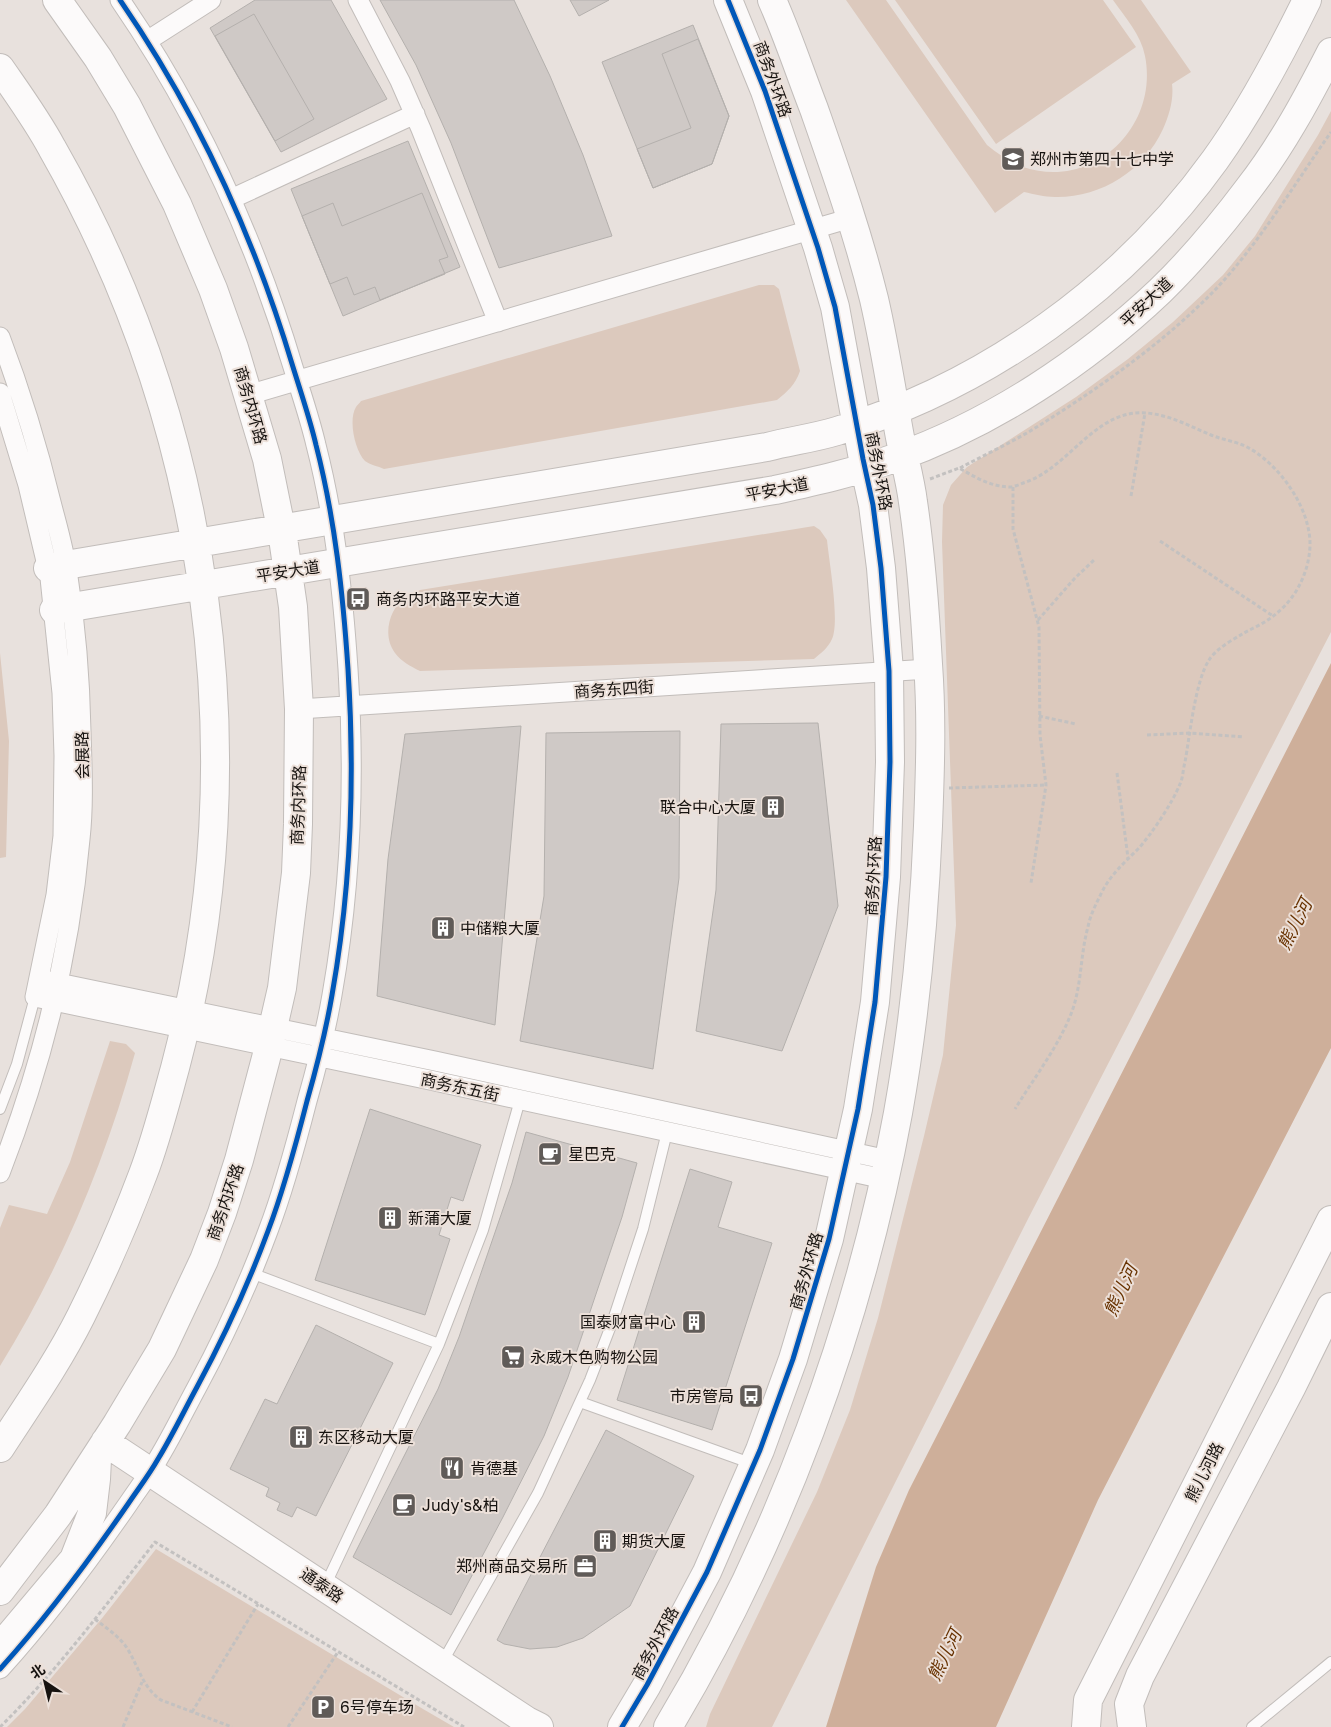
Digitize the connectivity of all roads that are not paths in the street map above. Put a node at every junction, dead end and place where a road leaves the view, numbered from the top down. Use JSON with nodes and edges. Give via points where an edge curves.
{"nodes":[{"id":1,"x":57,"y":0,"type":"edge"},
{"id":2,"x":120,"y":0,"type":"edge"},
{"id":3,"x":211,"y":0,"type":"edge"},
{"id":4,"x":358,"y":0,"type":"edge"},
{"id":5,"x":728,"y":0,"type":"edge"},
{"id":6,"x":772,"y":0,"type":"edge"},
{"id":7,"x":1308,"y":0,"type":"edge"},
{"id":8,"x":147,"y":41,"type":"junction"},
{"id":9,"x":1331,"y":52,"type":"edge"},
{"id":10,"x":0,"y":68,"type":"edge"},
{"id":11,"x":415,"y":114,"type":"junction"},
{"id":12,"x":231,"y":199,"type":"junction"},
{"id":13,"x":851,"y":218,"type":"junction"},
{"id":14,"x":812,"y":230,"type":"junction"},
{"id":15,"x":498,"y":322,"type":"junction"},
{"id":16,"x":0,"y":337,"type":"edge"},
{"id":17,"x":297,"y":380,"type":"junction"},
{"id":18,"x":0,"y":393,"type":"edge"},
{"id":19,"x":248,"y":394,"type":"junction"},
{"id":20,"x":895,"y":410,"type":"junction"},
{"id":21,"x":857,"y":424,"type":"junction"},
{"id":22,"x":903,"y":455,"type":"junction"},
{"id":23,"x":865,"y":468,"type":"junction"},
{"id":24,"x":331,"y":520,"type":"junction"},
{"id":25,"x":281,"y":529,"type":"junction"},
{"id":26,"x":196,"y":543,"type":"junction"},
{"id":27,"x":338,"y":563,"type":"junction"},
{"id":28,"x":57,"y":566,"type":"junction"},
{"id":29,"x":288,"y":571,"type":"junction"},
{"id":30,"x":203,"y":585,"type":"junction"},
{"id":31,"x":63,"y":609,"type":"junction"},
{"id":32,"x":929,"y":669,"type":"junction"},
{"id":33,"x":889,"y":671,"type":"junction"},
{"id":34,"x":351,"y":707,"type":"junction"},
{"id":35,"x":299,"y":709,"type":"junction"},
{"id":36,"x":40,"y":979,"type":"junction"},
{"id":37,"x":58,"y":982,"type":"junction"},
{"id":38,"x":35,"y":998,"type":"junction"},
{"id":39,"x":54,"y":1001,"type":"junction"},
{"id":40,"x":187,"y":1019,"type":"junction"},
{"id":41,"x":271,"y":1037,"type":"junction"},
{"id":42,"x":323,"y":1038,"type":"junction"},
{"id":43,"x":319,"y":1057,"type":"junction"},
{"id":44,"x":520,"y":1100,"type":"junction"},
{"id":45,"x":0,"y":1109,"type":"edge"},
{"id":46,"x":667,"y":1132,"type":"junction"},
{"id":47,"x":847,"y":1161,"type":"junction"},
{"id":48,"x":886,"y":1169,"type":"junction"},
{"id":49,"x":0,"y":1173,"type":"edge"},
{"id":50,"x":1331,"y":1220,"type":"edge"},
{"id":51,"x":251,"y":1273,"type":"junction"},
{"id":52,"x":1331,"y":1306,"type":"edge"},
{"id":53,"x":439,"y":1344,"type":"junction"},
{"id":54,"x":580,"y":1402,"type":"junction"},
{"id":55,"x":0,"y":1448,"type":"edge"},
{"id":56,"x":101,"y":1448,"type":"junction"},
{"id":57,"x":753,"y":1465,"type":"junction"},
{"id":58,"x":146,"y":1478,"type":"junction"},
{"id":59,"x":324,"y":1587,"type":"junction"},
{"id":60,"x":0,"y":1591,"type":"edge"},
{"id":61,"x":0,"y":1647,"type":"edge"},
{"id":62,"x":1331,"y":1662,"type":"edge"},
{"id":63,"x":441,"y":1664,"type":"junction"},
{"id":64,"x":0,"y":1669,"type":"edge"},
{"id":65,"x":509,"y":1727,"type":"edge"},
{"id":66,"x":539,"y":1727,"type":"edge"},
{"id":67,"x":622,"y":1727,"type":"edge"},
{"id":68,"x":668,"y":1727,"type":"edge"},
{"id":69,"x":1086,"y":1727,"type":"edge"},
{"id":70,"x":1132,"y":1727,"type":"edge"},
{"id":71,"x":1252,"y":1727,"type":"edge"}],
"edges":[{"from":1,"to":19,"type":"street","name":"商务内环路","via":[[127,106],[177,204],[213,289]]},
{"from":2,"to":8,"type":"street"},
{"from":3,"to":8,"type":"street"},
{"from":4,"to":11,"type":"street"},
{"from":5,"to":14,"type":"street","name":"商务外环路","via":[[765,91]]},
{"from":6,"to":13,"type":"street","name":"商务外环路"},
{"from":7,"to":20,"type":"street","via":[[1264,84],[1214,161],[1130,259],[1085,298],[978,371]]},
{"from":8,"to":12,"type":"street","via":[[172,81]]},
{"from":9,"to":22,"type":"street","name":"平安大道","via":[[1302,106],[1250,187],[1160,290],[1060,371],[1007,405]]},
{"from":10,"to":26,"type":"street","via":[[53,148],[134,320],[183,479]]},
{"from":11,"to":12,"type":"street"},
{"from":11,"to":15,"type":"street"},
{"from":12,"to":17,"type":"street","via":[[261,270]]},
{"from":13,"to":14,"type":"street"},
{"from":13,"to":20,"type":"street","name":"商务外环路","via":[[874,298]]},
{"from":14,"to":15,"type":"street"},
{"from":14,"to":21,"type":"street","name":"商务外环路","via":[[835,307]]},
{"from":15,"to":17,"type":"street"},
{"from":16,"to":28,"type":"street","name":"会展路","via":[[28,416]]},
{"from":17,"to":19,"type":"street"},
{"from":17,"to":24,"type":"street","via":[[316,446]]},
{"from":18,"to":28,"type":"street","name":"会展路"},
{"from":19,"to":25,"type":"street","name":"商务内环路","via":[[267,459]]},
{"from":20,"to":21,"type":"street"},
{"from":20,"to":22,"type":"street","name":"商务外环路"},
{"from":21,"to":23,"type":"street","name":"商务外环路"},
{"from":21,"to":24,"type":"street","via":[[767,447]]},
{"from":22,"to":23,"type":"street","name":"平安大道"},
{"from":22,"to":32,"type":"street","name":"商务外环路","via":[[920,564]]},
{"from":23,"to":27,"type":"street","name":"平安大道","via":[[775,490]]},
{"from":23,"to":33,"type":"street","name":"商务外环路","via":[[881,568]]},
{"from":24,"to":25,"type":"street"},
{"from":24,"to":27,"type":"street"},
{"from":25,"to":26,"type":"street"},
{"from":25,"to":29,"type":"street","name":"商务内环路"},
{"from":26,"to":28,"type":"street"},
{"from":26,"to":30,"type":"street"},
{"from":27,"to":29,"type":"street","name":"平安大道"},
{"from":27,"to":34,"type":"street"},
{"from":28,"to":31,"type":"street","name":"会展路"},
{"from":29,"to":30,"type":"street","name":"平安大道"},
{"from":29,"to":35,"type":"street","name":"商务内环路"},
{"from":30,"to":31,"type":"street","name":"平安大道"},
{"from":30,"to":40,"type":"street","via":[[214,713],[213,812],[204,929]]},
{"from":31,"to":36,"type":"street","name":"会展路","via":[[63,827],[56,895]]},
{"from":31,"to":37,"type":"street","name":"会展路","via":[[78,657],[82,756],[81,828],[74,897]]},
{"from":32,"to":33,"type":"street","name":"商务东四街"},
{"from":32,"to":48,"type":"street","name":"商务外环路","via":[[926,879],[914,1007],[898,1116]]},
{"from":33,"to":34,"type":"street","name":"商务东四街"},
{"from":33,"to":47,"type":"street","name":"商务外环路","via":[[888,818],[881,948],[866,1062]]},
{"from":34,"to":35,"type":"street","name":"商务东四街"},
{"from":34,"to":42,"type":"street","via":[[347,877],[332,997]]},
{"from":35,"to":41,"type":"street","name":"商务内环路","via":[[296,873],[282,988]]},
{"from":36,"to":37,"type":"street","name":"商务东五街"},
{"from":36,"to":38,"type":"street","name":"会展路"},
{"from":37,"to":39,"type":"street","name":"会展路"},
{"from":37,"to":40,"type":"street","name":"商务东五街"},
{"from":38,"to":39,"type":"street","name":"商务东五街"},
{"from":38,"to":45,"type":"lane","via":[[17,1064]]},
{"from":39,"to":40,"type":"street","name":"商务东五街"},
{"from":39,"to":49,"type":"street","name":"会展路","via":[[46,1038]]},
{"from":40,"to":41,"type":"street","name":"商务东五街"},
{"from":40,"to":55,"type":"street","via":[[144,1172],[113,1247],[68,1339]]},
{"from":41,"to":42,"type":"street","name":"商务东五街"},
{"from":41,"to":43,"type":"street","name":"商务东五街"},
{"from":41,"to":56,"type":"street","name":"商务内环路","via":[[240,1160],[204,1260],[162,1349]]},
{"from":42,"to":43,"type":"street"},
{"from":42,"to":47,"type":"street","name":"商务东五街"},
{"from":43,"to":44,"type":"street","name":"商务东五街"},
{"from":43,"to":51,"type":"street","via":[[269,1229]]},
{"from":44,"to":46,"type":"street","name":"商务东五街"},
{"from":44,"to":53,"type":"lane","via":[[483,1230]]},
{"from":46,"to":47,"type":"street","name":"商务东五街"},
{"from":46,"to":54,"type":"lane","via":[[643,1229],[612,1323]]},
{"from":47,"to":48,"type":"street","name":"商务东五街"},
{"from":47,"to":57,"type":"street","name":"商务外环路","via":[[829,1239],[793,1359]]},
{"from":48,"to":68,"type":"street","name":"商务外环路","via":[[867,1249],[831,1372],[796,1465],[743,1589]]},
{"from":50,"to":69,"type":"street","name":"熊儿河路","via":[[1088,1700]]},
{"from":51,"to":53,"type":"lane"},
{"from":51,"to":58,"type":"street","via":[[207,1369]]},
{"from":52,"to":70,"type":"street","via":[[1140,1676],[1129,1704]]},
{"from":53,"to":59,"type":"lane"},
{"from":54,"to":57,"type":"lane"},
{"from":54,"to":63,"type":"lane","via":[[538,1493]]},
{"from":56,"to":58,"type":"street","name":"通泰路"},
{"from":56,"to":60,"type":"street","name":"商务内环路","via":[[58,1515]]},
{"from":56,"to":61,"type":"street","via":[[92,1512],[74,1559]]},
{"from":57,"to":67,"type":"street","name":"商务外环路","via":[[707,1572]]},
{"from":58,"to":59,"type":"street","name":"通泰路"},
{"from":58,"to":64,"type":"street","via":[[65,1592]]},
{"from":58,"to":65,"type":"street","name":"通泰路"},
{"from":59,"to":63,"type":"street","name":"通泰路"},
{"from":62,"to":71,"type":"lane"},
{"from":63,"to":66,"type":"street","name":"通泰路"}]}
